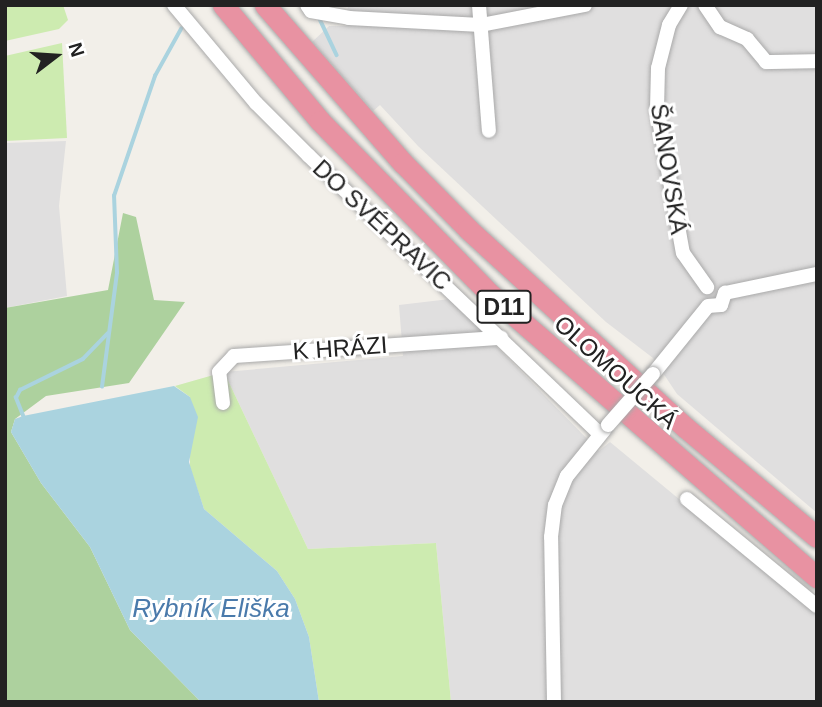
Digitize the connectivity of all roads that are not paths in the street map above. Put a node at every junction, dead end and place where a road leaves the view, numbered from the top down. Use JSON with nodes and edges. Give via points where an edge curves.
{"nodes":[{"id":1,"x":174,"y":5,"type":"edge"},
{"id":2,"x":223,"y":5,"type":"edge"},
{"id":3,"x":265,"y":5,"type":"edge"},
{"id":4,"x":307,"y":5,"type":"edge"},
{"id":5,"x":479,"y":5,"type":"edge"},
{"id":6,"x":585,"y":5,"type":"edge"},
{"id":7,"x":681,"y":5,"type":"edge"},
{"id":8,"x":705,"y":5,"type":"edge"},
{"id":9,"x":481,"y":25,"type":"junction"},
{"id":10,"x":817,"y":61,"type":"edge"},
{"id":11,"x":489,"y":131,"type":"dead end"},
{"id":12,"x":817,"y":274,"type":"edge"},
{"id":13,"x":707,"y":287,"type":"junction"},
{"id":14,"x":726,"y":293,"type":"junction"},
{"id":15,"x":708,"y":306,"type":"junction"},
{"id":16,"x":500,"y":338,"type":"junction"},
{"id":17,"x":223,"y":403,"type":"dead end"},
{"id":18,"x":604,"y":430,"type":"junction"},
{"id":19,"x":687,"y":499,"type":"dead end"},
{"id":20,"x":817,"y":537,"type":"edge"},
{"id":21,"x":817,"y":578,"type":"edge"},
{"id":22,"x":817,"y":606,"type":"edge"},
{"id":23,"x":554,"y":702,"type":"edge"}],
"edges":[{"from":1,"to":16,"type":"street","name":"DO SVÉPRAVIC","via":[[291,139]]},
{"from":2,"to":21,"type":"highway","name":"OLOMOUCKÁ","number":"D11","via":[[320,121],[491,295]]},
{"from":3,"to":20,"type":"highway","name":"OLOMOUCKÁ","number":"D11","via":[[394,154],[468,229],[594,347]]},
{"from":4,"to":9,"type":"street","via":[[311,10],[349,18]]},
{"from":5,"to":9,"type":"street"},
{"from":6,"to":9,"type":"street"},
{"from":7,"to":13,"type":"street","name":"ŠANOVSKÁ","via":[[669,25],[658,68],[657,109],[683,253]]},
{"from":8,"to":10,"type":"street","via":[[720,27],[747,39],[766,62]]},
{"from":9,"to":11,"type":"street"},
{"from":12,"to":14,"type":"street"},
{"from":13,"to":14,"type":"street","via":[[719,285]]},
{"from":13,"to":15,"type":"street","via":[[703,298]]},
{"from":14,"to":15,"type":"street","via":[[721,305]]},
{"from":15,"to":18,"type":"street","bridge":true},
{"from":16,"to":17,"type":"street","name":"K HRÁZI","via":[[234,356],[219,372]]},
{"from":16,"to":18,"type":"street","name":"DO SVÉPRAVIC"},
{"from":18,"to":23,"type":"street","via":[[567,477],[552,521]]},
{"from":19,"to":22,"type":"street"}]}
